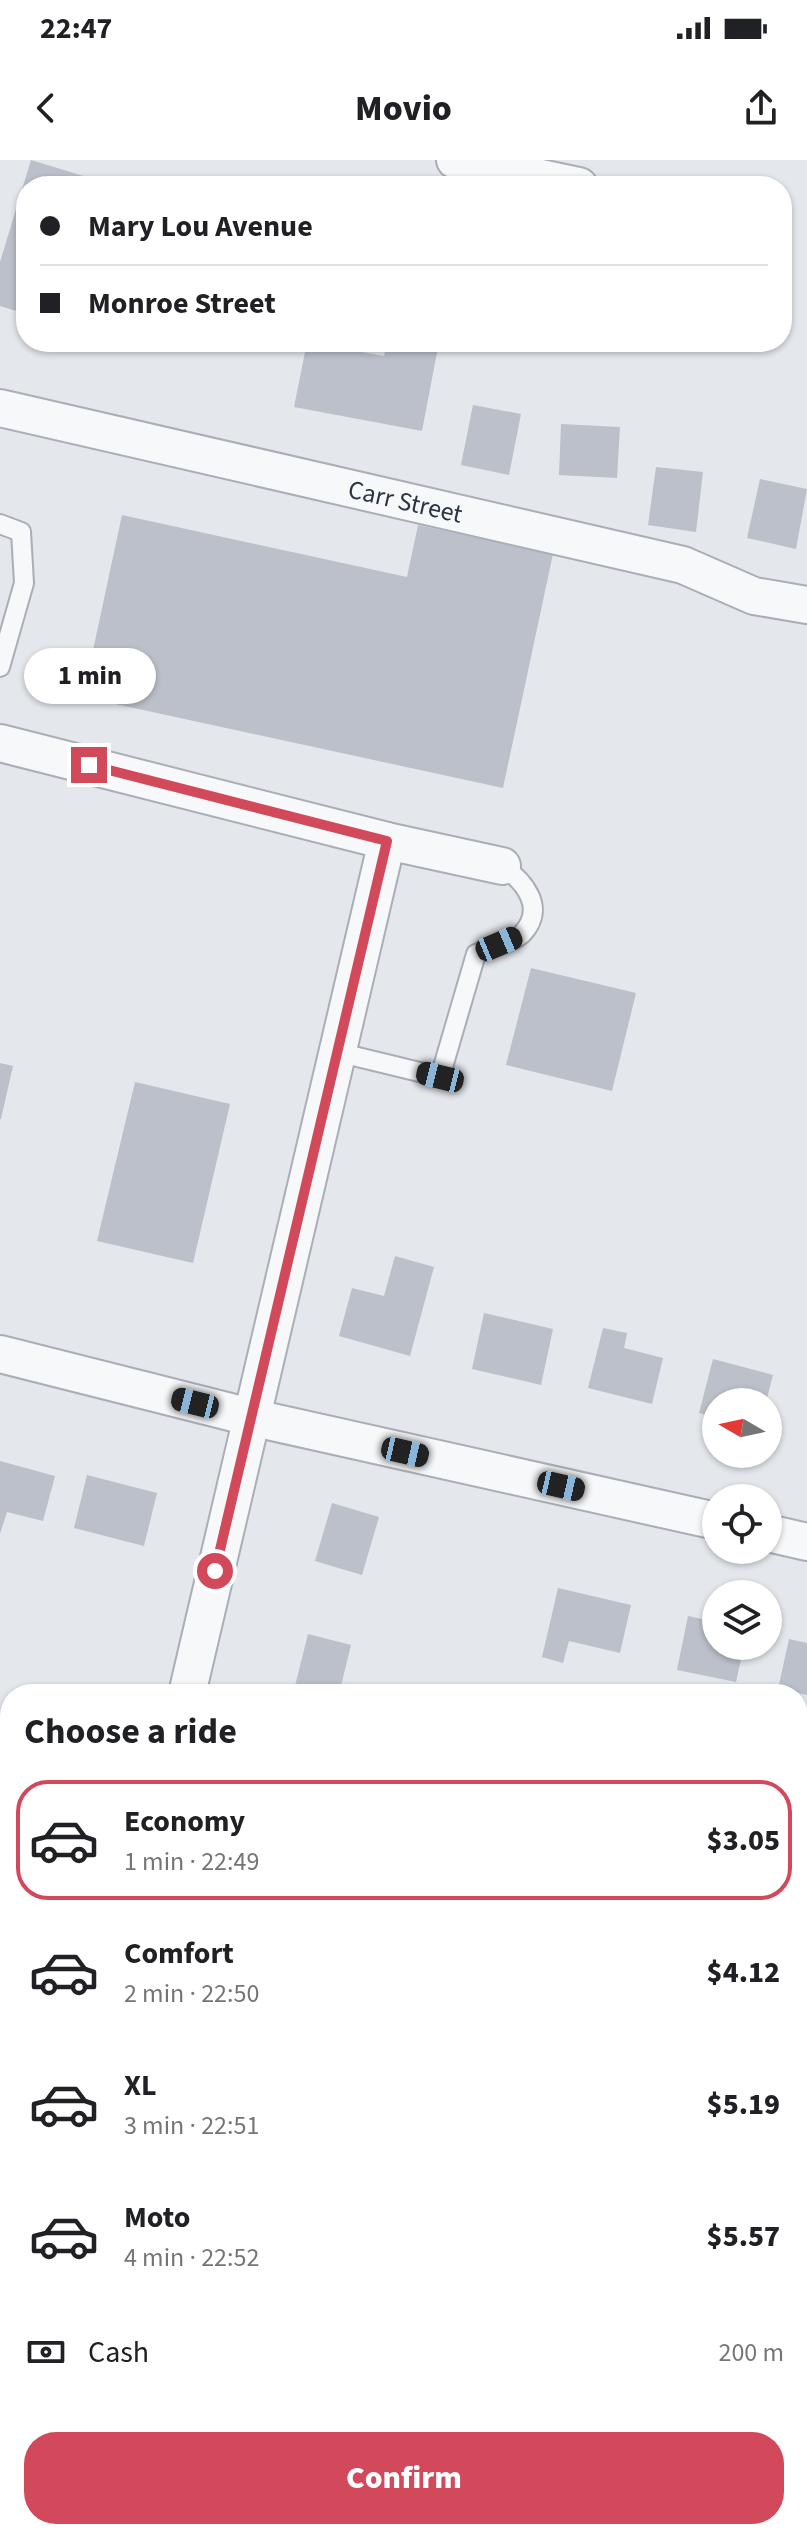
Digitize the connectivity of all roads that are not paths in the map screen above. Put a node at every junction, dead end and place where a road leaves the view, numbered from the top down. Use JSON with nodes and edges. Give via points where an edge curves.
{"nodes":[{"id":1,"x":455,"y":160,"type":"edge"},
{"id":2,"x":531,"y":176,"type":"edge"},
{"id":3,"x":0,"y":408,"type":"edge"},
{"id":4,"x":0,"y":524,"type":"edge"},
{"id":5,"x":807,"y":605,"type":"edge"},
{"id":6,"x":0,"y":667,"type":"edge"},
{"id":7,"x":0,"y":743,"type":"edge"},
{"id":8,"x":387,"y":841,"type":"junction"},
{"id":9,"x":502,"y":866,"type":"joint"},
{"id":10,"x":337,"y":1052,"type":"junction"},
{"id":11,"x":0,"y":1354,"type":"edge"},
{"id":12,"x":250,"y":1417,"type":"junction"},
{"id":13,"x":702,"y":1518,"type":"edge"},
{"id":14,"x":782,"y":1536,"type":"edge"},
{"id":15,"x":807,"y":1542,"type":"edge"},
{"id":16,"x":189,"y":1684,"type":"edge"}],
"edges":[{"from":1,"to":2,"type":"street"},
{"from":3,"to":5,"type":"street","name":"Carr Street","via":[[683,565],[754,596]]},
{"from":4,"to":6,"type":"lane","via":[[21,532],[24,583]]},
{"from":7,"to":8,"type":"street"},
{"from":8,"to":9,"type":"street"},
{"from":8,"to":10,"type":"street"},
{"from":9,"to":10,"type":"lane","via":[[520,878],[531,896],[532,915],[522,935],[476,954],[440,1077]]},
{"from":10,"to":12,"type":"street"},
{"from":11,"to":12,"type":"street"},
{"from":12,"to":13,"type":"street"},
{"from":12,"to":16,"type":"street"},
{"from":14,"to":15,"type":"street"}]}
